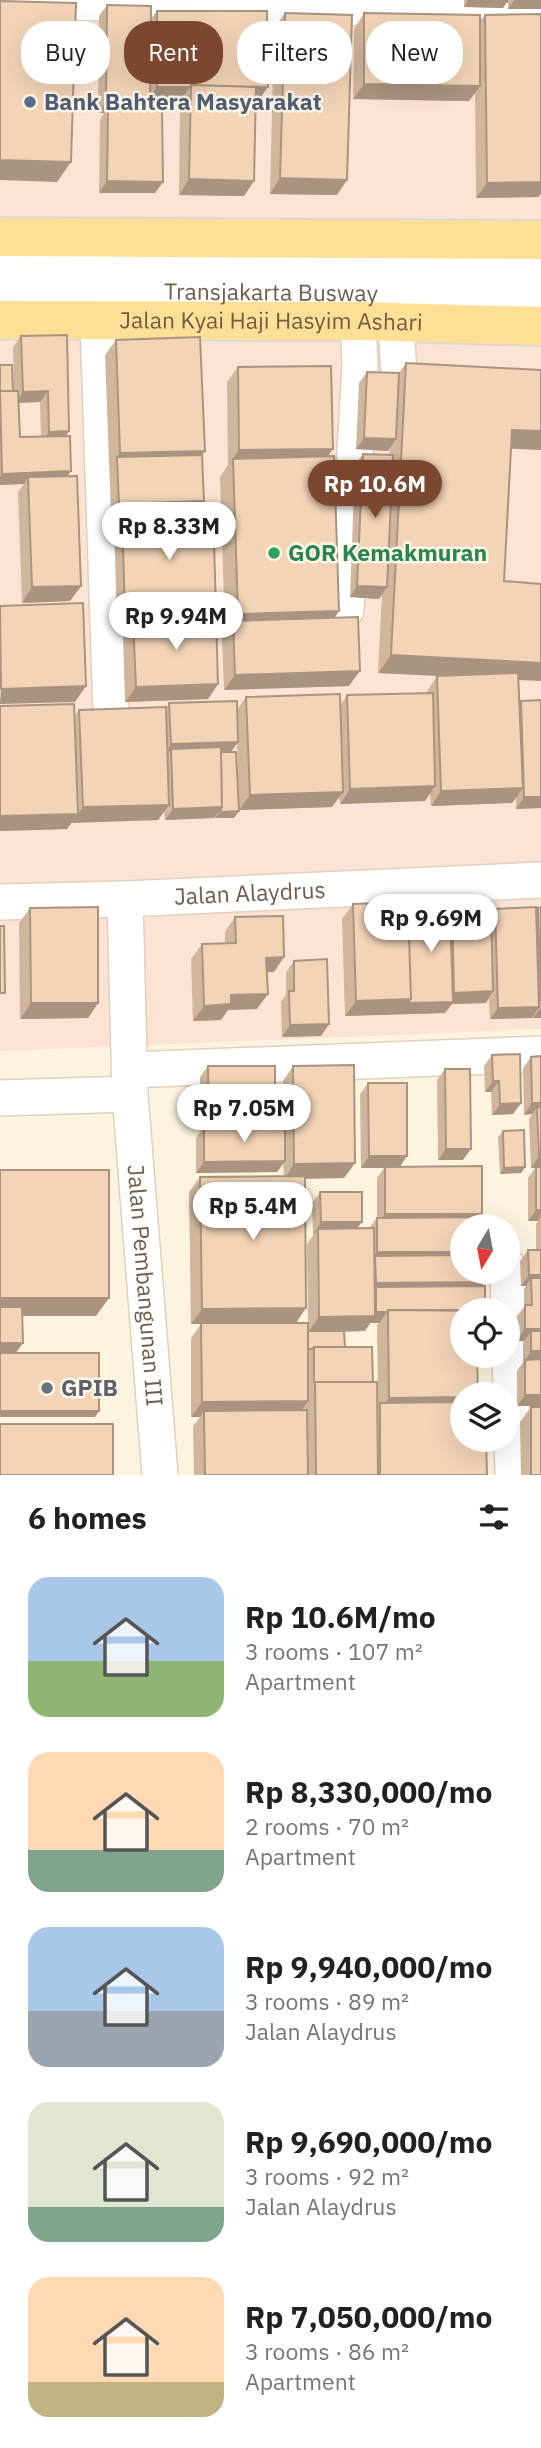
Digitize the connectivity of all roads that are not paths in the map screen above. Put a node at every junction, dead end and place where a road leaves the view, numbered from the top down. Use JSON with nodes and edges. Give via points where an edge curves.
{"nodes":[{"id":1,"x":0,"y":1,"type":"edge"},
{"id":2,"x":541,"y":11,"type":"edge"},
{"id":3,"x":0,"y":237,"type":"edge"},
{"id":4,"x":541,"y":240,"type":"edge"},
{"id":5,"x":0,"y":264,"type":"edge"},
{"id":6,"x":541,"y":267,"type":"edge"},
{"id":7,"x":0,"y":290,"type":"edge"},
{"id":8,"x":541,"y":295,"type":"edge"},
{"id":9,"x":0,"y":320,"type":"edge"},
{"id":10,"x":98,"y":321,"type":"junction"},
{"id":11,"x":358,"y":321,"type":"junction"},
{"id":12,"x":396,"y":322,"type":"junction"},
{"id":13,"x":541,"y":326,"type":"edge"},
{"id":14,"x":399,"y":375,"type":"edge"},
{"id":15,"x":346,"y":610,"type":"dead end"},
{"id":16,"x":111,"y":713,"type":"edge"},
{"id":17,"x":541,"y":880,"type":"edge"},
{"id":18,"x":125,"y":899,"type":"junction"},
{"id":19,"x":0,"y":902,"type":"edge"},
{"id":20,"x":541,"y":1054,"type":"edge"},
{"id":21,"x":129,"y":1082,"type":"junction"},
{"id":22,"x":0,"y":1098,"type":"edge"},
{"id":23,"x":508,"y":1284,"type":"edge"},
{"id":24,"x":160,"y":1475,"type":"edge"},
{"id":25,"x":513,"y":1475,"type":"edge"}],
"edges":[{"from":1,"to":2,"type":"street"},
{"from":3,"to":4,"type":"main road"},
{"from":5,"to":6,"type":"street","name":"Transjakarta Busway"},
{"from":7,"to":8,"type":"street","name":"Transjakarta Busway"},
{"from":9,"to":10,"type":"main road","name":"Jalan Kyai Haji Hasyim Ashari"},
{"from":10,"to":11,"type":"main road","name":"Jalan Kyai Haji Hasyim Ashari"},
{"from":10,"to":16,"type":"street"},
{"from":11,"to":12,"type":"main road","name":"Jalan Kyai Haji Hasyim Ashari"},
{"from":11,"to":15,"type":"street","via":[[360,364]]},
{"from":12,"to":13,"type":"main road","name":"Jalan Kyai Haji Hasyim Ashari"},
{"from":12,"to":14,"type":"street"},
{"from":17,"to":18,"type":"street","name":"Jalan Alaydrus"},
{"from":18,"to":19,"type":"street","name":"Jalan Alaydrus"},
{"from":18,"to":21,"type":"street","name":"Jalan Pembangunan III"},
{"from":20,"to":21,"type":"street"},
{"from":21,"to":22,"type":"street"},
{"from":21,"to":24,"type":"street","name":"Jalan Pembangunan III"},
{"from":23,"to":25,"type":"street"}]}
